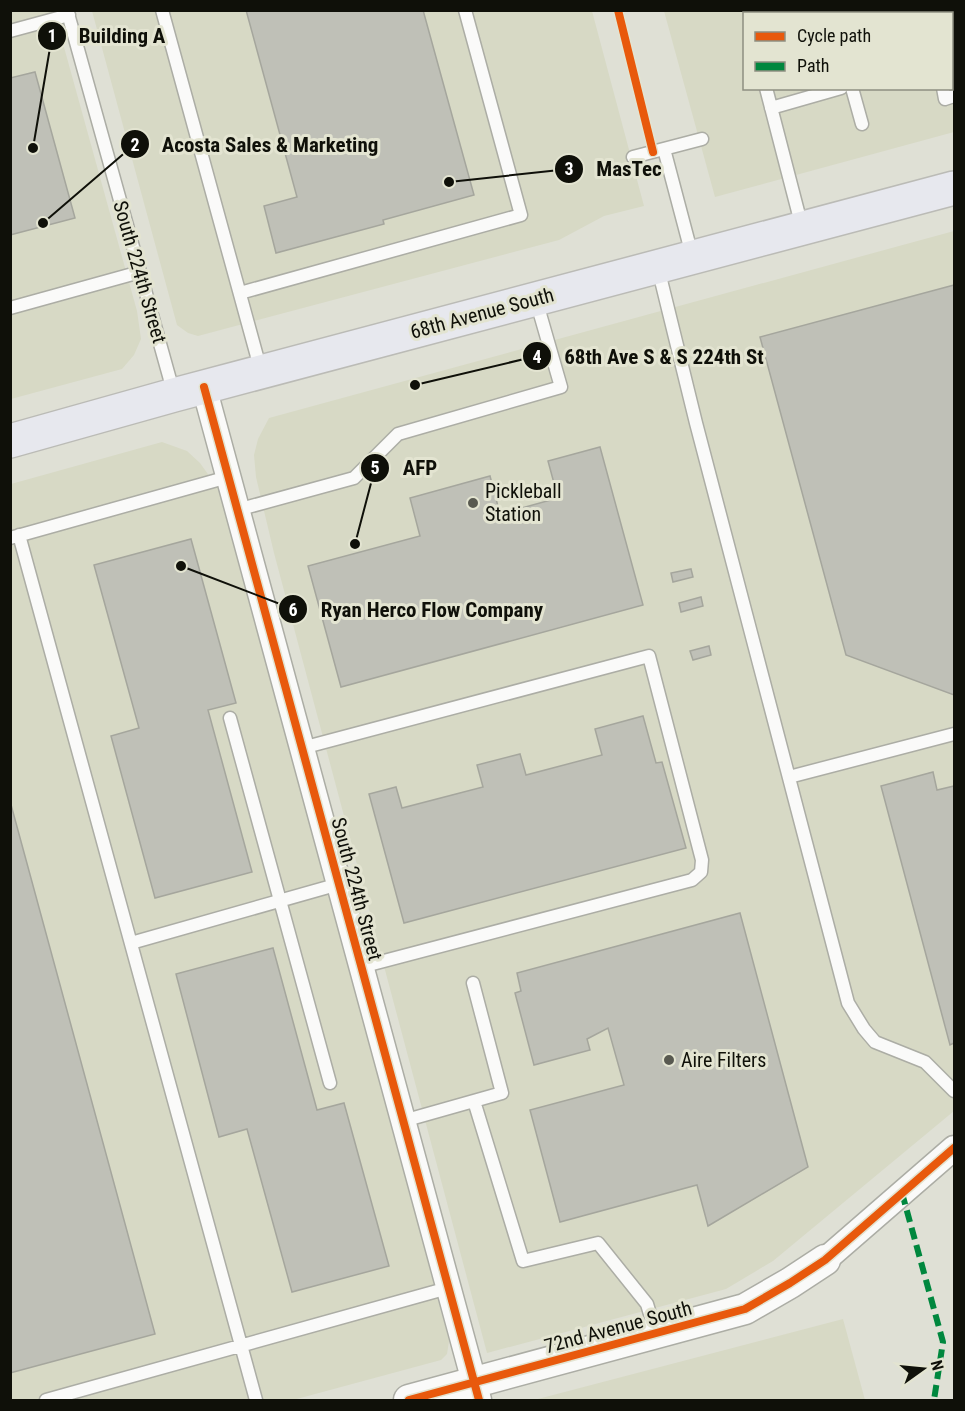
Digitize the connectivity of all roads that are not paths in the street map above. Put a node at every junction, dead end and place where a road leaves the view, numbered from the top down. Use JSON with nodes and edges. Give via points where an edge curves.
{"nodes":[{"id":1,"x":162,"y":10,"type":"edge"},
{"id":2,"x":465,"y":10,"type":"edge"},
{"id":3,"x":68,"y":13,"type":"edge"},
{"id":4,"x":10,"y":31,"type":"edge"},
{"id":5,"x":766,"y":90,"type":"edge"},
{"id":6,"x":834,"y":90,"type":"edge"},
{"id":7,"x":853,"y":90,"type":"edge"},
{"id":8,"x":943,"y":90,"type":"edge"},
{"id":9,"x":954,"y":96,"type":"edge"},
{"id":10,"x":771,"y":108,"type":"junction"},
{"id":11,"x":862,"y":124,"type":"dead end"},
{"id":12,"x":702,"y":139,"type":"dead end"},
{"id":13,"x":664,"y":149,"type":"junction"},
{"id":14,"x":633,"y":157,"type":"dead end"},
{"id":15,"x":954,"y":188,"type":"edge"},
{"id":16,"x":802,"y":229,"type":"junction"},
{"id":17,"x":692,"y":258,"type":"junction"},
{"id":18,"x":658,"y":267,"type":"junction"},
{"id":19,"x":140,"y":272,"type":"junction"},
{"id":20,"x":240,"y":292,"type":"junction"},
{"id":21,"x":536,"y":299,"type":"junction"},
{"id":22,"x":10,"y":308,"type":"edge"},
{"id":23,"x":261,"y":372,"type":"junction"},
{"id":24,"x":189,"y":391,"type":"junction"},
{"id":25,"x":10,"y":441,"type":"edge"},
{"id":26,"x":228,"y":477,"type":"junction"},
{"id":27,"x":237,"y":510,"type":"junction"},
{"id":28,"x":15,"y":536,"type":"edge"},
{"id":29,"x":230,"y":718,"type":"dead end"},
{"id":30,"x":954,"y":734,"type":"edge"},
{"id":31,"x":302,"y":748,"type":"junction"},
{"id":32,"x":789,"y":777,"type":"junction"},
{"id":33,"x":339,"y":884,"type":"junction"},
{"id":34,"x":280,"y":901,"type":"junction"},
{"id":35,"x":131,"y":943,"type":"junction"},
{"id":36,"x":362,"y":967,"type":"junction"},
{"id":37,"x":473,"y":983,"type":"dead end"},
{"id":38,"x":330,"y":1083,"type":"dead end"},
{"id":39,"x":954,"y":1091,"type":"edge"},
{"id":40,"x":474,"y":1101,"type":"junction"},
{"id":41,"x":403,"y":1121,"type":"junction"},
{"id":42,"x":954,"y":1148,"type":"edge"},
{"id":43,"x":825,"y":1260,"type":"joint"},
{"id":44,"x":448,"y":1288,"type":"junction"},
{"id":45,"x":656,"y":1334,"type":"junction"},
{"id":46,"x":241,"y":1346,"type":"junction"},
{"id":47,"x":476,"y":1392,"type":"edge"},
{"id":48,"x":46,"y":1401,"type":"edge"},
{"id":49,"x":256,"y":1401,"type":"edge"},
{"id":50,"x":409,"y":1401,"type":"edge"}],
"edges":[{"from":1,"to":20,"type":"lane"},
{"from":2,"to":20,"type":"lane","via":[[521,215]]},
{"from":3,"to":4,"type":"lane"},
{"from":3,"to":19,"type":"lane","name":"South 224th Street"},
{"from":5,"to":10,"type":"lane"},
{"from":6,"to":10,"type":"lane"},
{"from":7,"to":11,"type":"lane"},
{"from":8,"to":9,"type":"lane","via":[[945,99]]},
{"from":10,"to":16,"type":"lane"},
{"from":12,"to":13,"type":"lane"},
{"from":13,"to":14,"type":"lane"},
{"from":13,"to":17,"type":"lane"},
{"from":15,"to":16,"type":"main road","name":"68th Avenue South"},
{"from":16,"to":17,"type":"main road","name":"68th Avenue South"},
{"from":17,"to":18,"type":"main road","name":"68th Avenue South"},
{"from":18,"to":21,"type":"main road","name":"68th Avenue South"},
{"from":18,"to":32,"type":"lane"},
{"from":19,"to":22,"type":"lane"},
{"from":19,"to":24,"type":"lane","name":"South 224th Street"},
{"from":20,"to":23,"type":"lane"},
{"from":21,"to":23,"type":"main road","name":"68th Avenue South"},
{"from":21,"to":27,"type":"lane","via":[[561,387],[398,434],[354,478]]},
{"from":23,"to":24,"type":"main road","name":"68th Avenue South"},
{"from":24,"to":25,"type":"main road","name":"68th Avenue South"},
{"from":24,"to":26,"type":"street","name":"South 224th Street"},
{"from":26,"to":27,"type":"street","name":"South 224th Street"},
{"from":26,"to":28,"type":"lane"},
{"from":27,"to":31,"type":"street","name":"South 224th Street"},
{"from":28,"to":35,"type":"lane"},
{"from":29,"to":34,"type":"lane"},
{"from":30,"to":32,"type":"lane"},
{"from":31,"to":33,"type":"street","name":"South 224th Street"},
{"from":31,"to":36,"type":"lane","via":[[649,656],[702,860],[701,872],[692,880]]},
{"from":32,"to":39,"type":"lane","via":[[848,1003],[875,1042],[925,1062]]},
{"from":33,"to":34,"type":"lane"},
{"from":33,"to":36,"type":"street","name":"South 224th Street"},
{"from":34,"to":35,"type":"lane"},
{"from":34,"to":38,"type":"lane"},
{"from":35,"to":46,"type":"lane"},
{"from":36,"to":41,"type":"street","name":"South 224th Street"},
{"from":37,"to":40,"type":"lane","via":[[502,1093]]},
{"from":40,"to":41,"type":"lane"},
{"from":40,"to":45,"type":"lane","via":[[523,1262],[598,1243],[647,1304]]},
{"from":41,"to":44,"type":"street","name":"South 224th Street"},
{"from":42,"to":43,"type":"street"},
{"from":43,"to":45,"type":"street","name":"72nd Avenue South","via":[[745,1309]]},
{"from":44,"to":46,"type":"lane"},
{"from":44,"to":47,"type":"street","name":"South 224th Street"},
{"from":45,"to":47,"type":"street","name":"72nd Avenue South"},
{"from":46,"to":48,"type":"lane"},
{"from":46,"to":49,"type":"lane"},
{"from":47,"to":50,"type":"street","name":"72nd Avenue South"}]}
